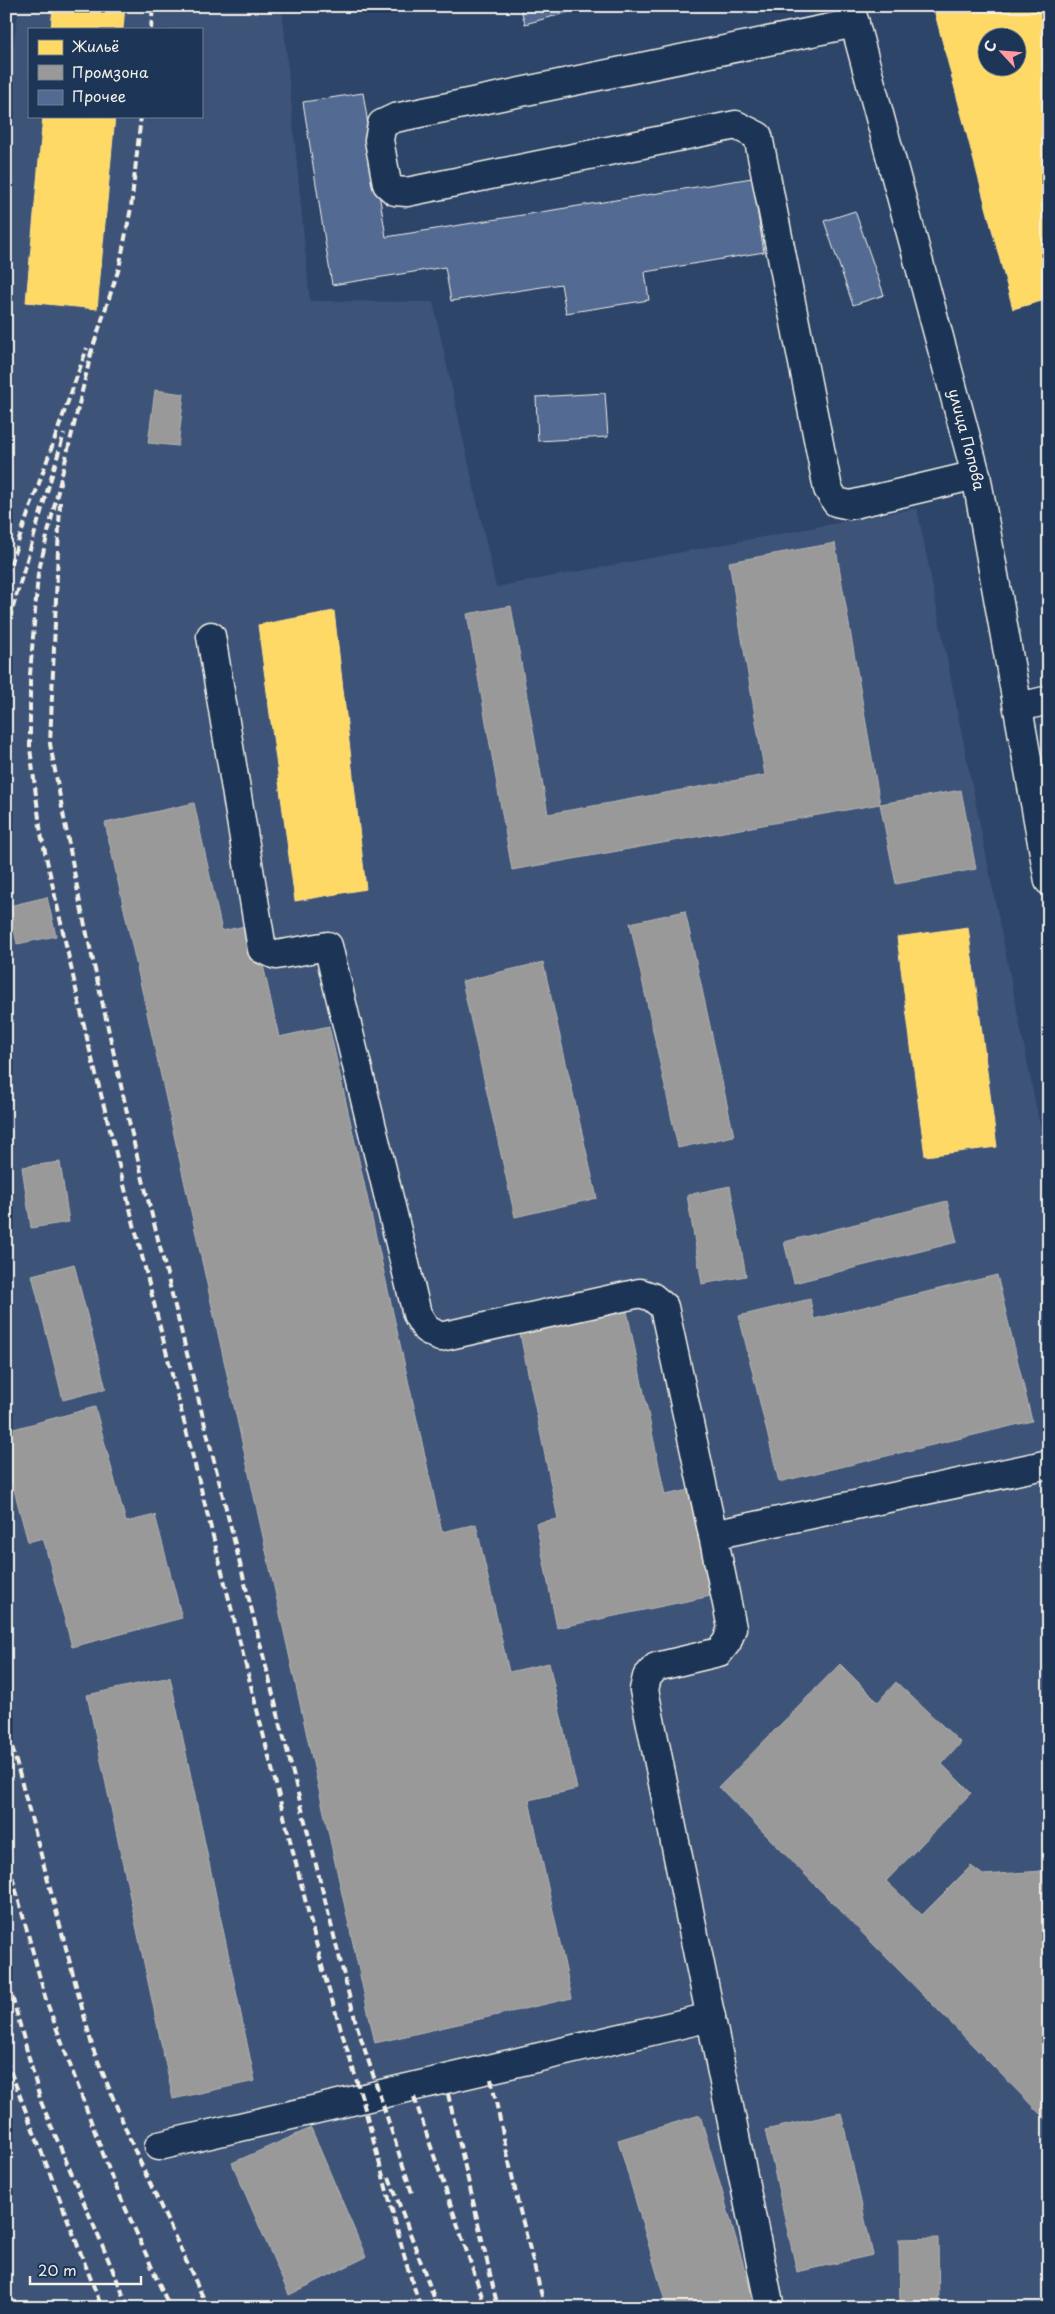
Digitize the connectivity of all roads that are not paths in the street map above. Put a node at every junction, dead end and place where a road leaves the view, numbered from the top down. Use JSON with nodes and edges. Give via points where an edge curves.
{"nodes":[{"id":1,"x":853,"y":15,"type":"edge"},
{"id":2,"x":976,"y":475,"type":"junction"},
{"id":3,"x":211,"y":636,"type":"dead end"},
{"id":4,"x":1049,"y":700,"type":"edge"},
{"id":5,"x":1019,"y":707,"type":"junction"},
{"id":6,"x":1049,"y":881,"type":"edge"},
{"id":7,"x":1049,"y":1464,"type":"edge"},
{"id":8,"x":713,"y":1535,"type":"junction"},
{"id":9,"x":711,"y":2017,"type":"junction"},
{"id":10,"x":158,"y":2146,"type":"dead end"},
{"id":11,"x":770,"y":2308,"type":"edge"}],
"edges":[{"from":1,"to":2,"type":"street","name":"улица Попова"},
{"from":1,"to":2,"type":"street","via":[[394,118],[382,124],[379,140],[387,184],[395,191],[407,192],[736,125],[748,130],[758,136],[828,489],[836,502],[850,505]]},
{"from":2,"to":5,"type":"street","name":"улица Попова"},
{"from":3,"to":8,"type":"street","via":[[262,950],[276,955],[328,946],[417,1314],[426,1329],[440,1337],[640,1293],[652,1297],[664,1307]]},
{"from":4,"to":5,"type":"street"},
{"from":5,"to":6,"type":"street","name":"улица Попова"},
{"from":7,"to":8,"type":"street"},
{"from":8,"to":9,"type":"street","via":[[732,1628],[727,1642],[719,1652],[656,1667],[647,1677],[644,1690]]},
{"from":9,"to":10,"type":"street"},
{"from":9,"to":11,"type":"street"}]}
